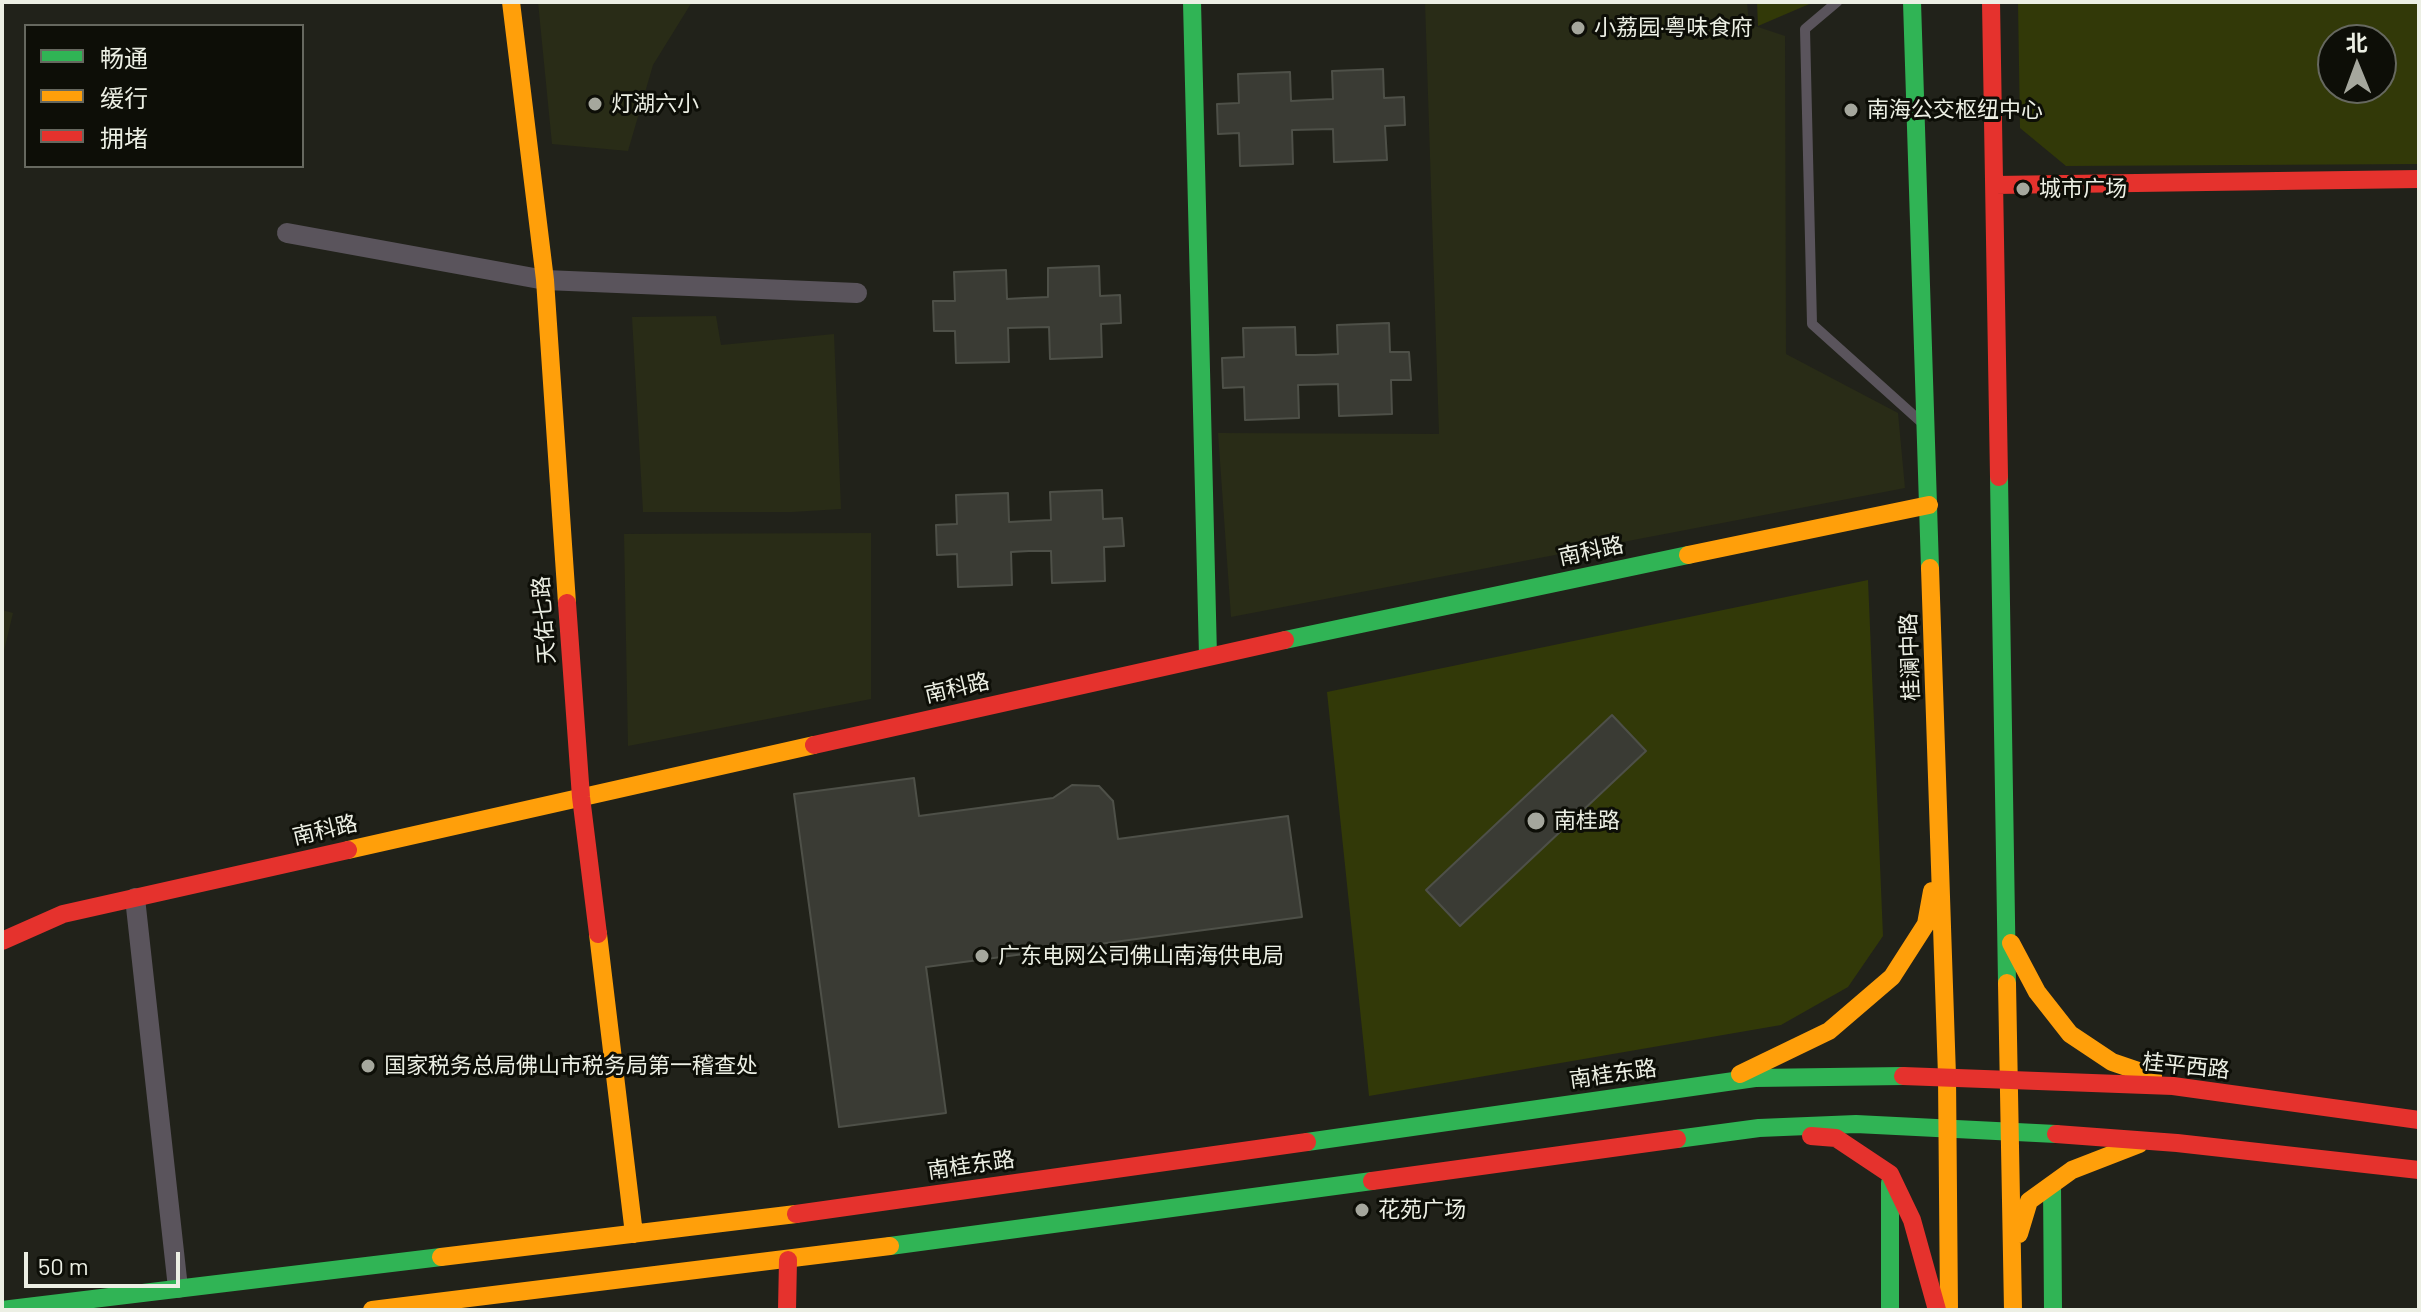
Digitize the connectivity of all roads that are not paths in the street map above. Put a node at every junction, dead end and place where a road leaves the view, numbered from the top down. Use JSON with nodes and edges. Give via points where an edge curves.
{"nodes":[{"id":1,"x":511,"y":2,"type":"edge"},
{"id":2,"x":1192,"y":2,"type":"edge"},
{"id":3,"x":1837,"y":2,"type":"edge"},
{"id":4,"x":1912,"y":2,"type":"edge"},
{"id":5,"x":1991,"y":2,"type":"edge"},
{"id":6,"x":2419,"y":179,"type":"edge"},
{"id":7,"x":1995,"y":185,"type":"junction"},
{"id":8,"x":287,"y":233,"type":"dead end"},
{"id":9,"x":545,"y":280,"type":"junction"},
{"id":10,"x":857,"y":293,"type":"dead end"},
{"id":11,"x":1926,"y":427,"type":"junction"},
{"id":12,"x":1929,"y":505,"type":"junction"},
{"id":13,"x":1208,"y":656,"type":"junction"},
{"id":14,"x":581,"y":797,"type":"junction"},
{"id":15,"x":1940,"y":848,"type":"junction"},
{"id":16,"x":135,"y":898,"type":"junction"},
{"id":17,"x":2008,"y":937,"type":"junction"},
{"id":18,"x":2,"y":941,"type":"edge"},
{"id":19,"x":1947,"y":1076,"type":"junction"},
{"id":20,"x":2010,"y":1078,"type":"junction"},
{"id":21,"x":1721,"y":1083,"type":"junction"},
{"id":22,"x":2183,"y":1087,"type":"junction"},
{"id":23,"x":2419,"y":1120,"type":"edge"},
{"id":24,"x":1948,"y":1128,"type":"junction"},
{"id":25,"x":1742,"y":1131,"type":"junction"},
{"id":26,"x":2011,"y":1131,"type":"junction"},
{"id":27,"x":2147,"y":1141,"type":"junction"},
{"id":28,"x":2419,"y":1170,"type":"edge"},
{"id":29,"x":1890,"y":1174,"type":"junction"},
{"id":30,"x":2052,"y":1185,"type":"junction"},
{"id":31,"x":634,"y":1234,"type":"junction"},
{"id":32,"x":2012,"y":1257,"type":"junction"},
{"id":33,"x":788,"y":1260,"type":"junction"},
{"id":34,"x":178,"y":1288,"type":"junction"},
{"id":35,"x":2,"y":1310,"type":"edge"},
{"id":36,"x":372,"y":1310,"type":"edge"},
{"id":37,"x":787,"y":1310,"type":"edge"},
{"id":38,"x":1890,"y":1310,"type":"edge"},
{"id":39,"x":1937,"y":1310,"type":"edge"},
{"id":40,"x":1949,"y":1310,"type":"edge"},
{"id":41,"x":2013,"y":1310,"type":"edge"},
{"id":42,"x":2053,"y":1310,"type":"edge"}],
"edges":[{"from":1,"to":9,"type":"main road","name":"天佑七路"},
{"from":2,"to":13,"type":"main road"},
{"from":3,"to":11,"type":"lane","via":[[1805,29],[1812,324]]},
{"from":4,"to":11,"type":"main road","name":"桂澜中路"},
{"from":5,"to":7,"type":"main road"},
{"from":6,"to":7,"type":"main road"},
{"from":7,"to":17,"type":"main road"},
{"from":8,"to":9,"type":"street"},
{"from":9,"to":10,"type":"street"},
{"from":9,"to":14,"type":"main road","name":"天佑七路"},
{"from":11,"to":12,"type":"main road","name":"桂澜中路"},
{"from":12,"to":13,"type":"main road","name":"南科路"},
{"from":12,"to":15,"type":"main road","name":"桂澜中路"},
{"from":13,"to":14,"type":"main road","name":"南科路"},
{"from":14,"to":16,"type":"main road","name":"南科路"},
{"from":14,"to":31,"type":"main road","name":"天佑七路"},
{"from":15,"to":19,"type":"main road","name":"桂澜中路"},
{"from":15,"to":21,"type":"main road","via":[[1926,924],[1892,977],[1829,1031]]},
{"from":16,"to":18,"type":"main road","name":"南科路","via":[[63,914]]},
{"from":16,"to":34,"type":"street"},
{"from":17,"to":20,"type":"main road"},
{"from":17,"to":22,"type":"main road","via":[[2037,992],[2070,1034],[2112,1062]]},
{"from":19,"to":20,"type":"main road","name":"桂平西路"},
{"from":19,"to":21,"type":"main road","name":"南桂东路","via":[[1842,1075]]},
{"from":19,"to":24,"type":"main road","name":"桂澜中路"},
{"from":20,"to":22,"type":"main road","name":"桂平西路"},
{"from":20,"to":26,"type":"main road"},
{"from":21,"to":31,"type":"main road","name":"南桂东路"},
{"from":22,"to":23,"type":"main road","name":"桂平西路"},
{"from":24,"to":25,"type":"main road","via":[[1856,1124]]},
{"from":24,"to":26,"type":"main road"},
{"from":24,"to":40,"type":"main road","name":"桂澜中路"},
{"from":25,"to":29,"type":"main road","via":[[1836,1138]]},
{"from":25,"to":33,"type":"main road"},
{"from":26,"to":27,"type":"main road"},
{"from":26,"to":32,"type":"main road"},
{"from":27,"to":28,"type":"main road"},
{"from":27,"to":30,"type":"main road","via":[[2072,1170]]},
{"from":29,"to":38,"type":"main road"},
{"from":29,"to":39,"type":"main road","via":[[1912,1220]]},
{"from":30,"to":32,"type":"main road","via":[[2029,1201]]},
{"from":30,"to":42,"type":"main road"},
{"from":31,"to":34,"type":"main road","name":"南桂东路"},
{"from":32,"to":41,"type":"main road"},
{"from":33,"to":36,"type":"main road"},
{"from":33,"to":37,"type":"main road"},
{"from":34,"to":35,"type":"main road","name":"南桂东路"}]}
